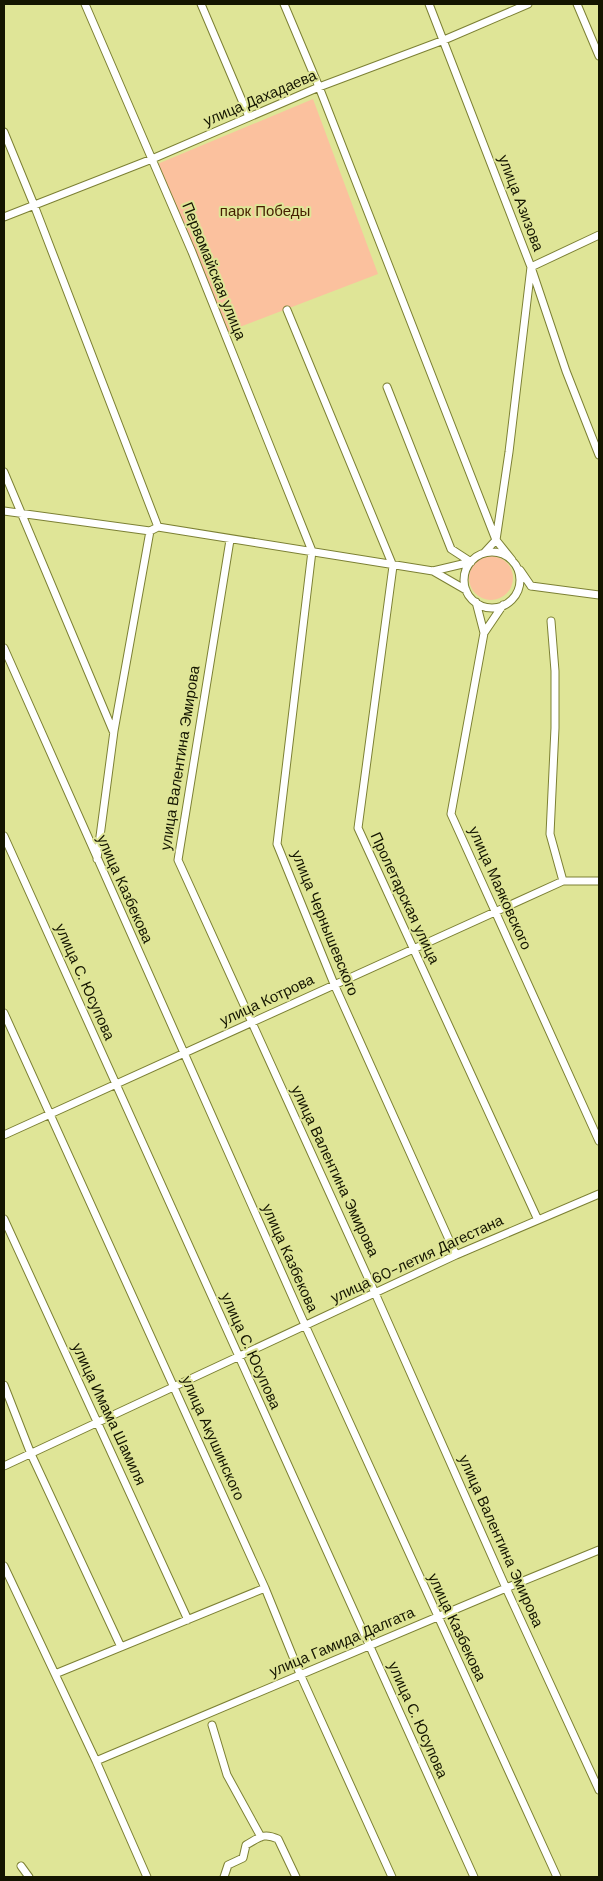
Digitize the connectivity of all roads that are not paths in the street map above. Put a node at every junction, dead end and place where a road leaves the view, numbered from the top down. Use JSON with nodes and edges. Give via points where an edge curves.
{"nodes":[{"id":1,"x":85,"y":4,"type":"edge"},
{"id":2,"x":201,"y":4,"type":"edge"},
{"id":3,"x":284,"y":4,"type":"edge"},
{"id":4,"x":429,"y":4,"type":"edge"},
{"id":5,"x":528,"y":4,"type":"edge"},
{"id":6,"x":577,"y":4,"type":"edge"},
{"id":7,"x":444,"y":40,"type":"junction"},
{"id":8,"x":599,"y":56,"type":"edge"},
{"id":9,"x":319,"y":87,"type":"junction"},
{"id":10,"x":249,"y":117,"type":"junction"},
{"id":11,"x":4,"y":132,"type":"edge"},
{"id":12,"x":152,"y":159,"type":"junction"},
{"id":13,"x":34,"y":205,"type":"junction"},
{"id":14,"x":4,"y":217,"type":"edge"},
{"id":15,"x":599,"y":235,"type":"edge"},
{"id":16,"x":531,"y":267,"type":"junction"},
{"id":17,"x":286,"y":310,"type":"dead end"},
{"id":18,"x":387,"y":387,"type":"dead end"},
{"id":19,"x":599,"y":455,"type":"edge"},
{"id":20,"x":4,"y":472,"type":"edge"},
{"id":21,"x":4,"y":511,"type":"edge"},
{"id":22,"x":21,"y":514,"type":"junction"},
{"id":23,"x":158,"y":528,"type":"junction"},
{"id":24,"x":150,"y":531,"type":"junction"},
{"id":25,"x":230,"y":540,"type":"junction"},
{"id":26,"x":496,"y":540,"type":"junction"},
{"id":27,"x":312,"y":551,"type":"junction"},
{"id":28,"x":484,"y":553,"type":"junction"},
{"id":29,"x":512,"y":560,"type":"junction"},
{"id":30,"x":471,"y":562,"type":"junction"},
{"id":31,"x":393,"y":566,"type":"junction"},
{"id":32,"x":517,"y":567,"type":"junction"},
{"id":33,"x":433,"y":571,"type":"junction"},
{"id":34,"x":531,"y":586,"type":"junction"},
{"id":35,"x":466,"y":590,"type":"junction"},
{"id":36,"x":516,"y":594,"type":"junction"},
{"id":37,"x":599,"y":595,"type":"edge"},
{"id":38,"x":476,"y":602,"type":"junction"},
{"id":39,"x":503,"y":605,"type":"junction"},
{"id":40,"x":551,"y":622,"type":"dead end"},
{"id":41,"x":484,"y":633,"type":"junction"},
{"id":42,"x":4,"y":648,"type":"edge"},
{"id":43,"x":114,"y":731,"type":"junction"},
{"id":44,"x":4,"y":836,"type":"edge"},
{"id":45,"x":97,"y":860,"type":"junction"},
{"id":46,"x":563,"y":881,"type":"junction"},
{"id":47,"x":599,"y":883,"type":"edge"},
{"id":48,"x":495,"y":911,"type":"junction"},
{"id":49,"x":413,"y":948,"type":"junction"},
{"id":50,"x":334,"y":984,"type":"junction"},
{"id":51,"x":4,"y":1013,"type":"edge"},
{"id":52,"x":252,"y":1022,"type":"junction"},
{"id":53,"x":184,"y":1053,"type":"junction"},
{"id":54,"x":116,"y":1084,"type":"junction"},
{"id":55,"x":50,"y":1114,"type":"junction"},
{"id":56,"x":4,"y":1135,"type":"edge"},
{"id":57,"x":599,"y":1141,"type":"edge"},
{"id":58,"x":599,"y":1194,"type":"edge"},
{"id":59,"x":4,"y":1220,"type":"edge"},
{"id":60,"x":538,"y":1220,"type":"junction"},
{"id":61,"x":456,"y":1255,"type":"junction"},
{"id":62,"x":375,"y":1293,"type":"junction"},
{"id":63,"x":305,"y":1325,"type":"junction"},
{"id":64,"x":238,"y":1357,"type":"junction"},
{"id":65,"x":4,"y":1385,"type":"edge"},
{"id":66,"x":174,"y":1387,"type":"junction"},
{"id":67,"x":98,"y":1422,"type":"junction"},
{"id":68,"x":31,"y":1454,"type":"junction"},
{"id":69,"x":4,"y":1466,"type":"edge"},
{"id":70,"x":599,"y":1550,"type":"edge"},
{"id":71,"x":4,"y":1566,"type":"edge"},
{"id":72,"x":265,"y":1588,"type":"junction"},
{"id":73,"x":506,"y":1588,"type":"junction"},
{"id":74,"x":437,"y":1616,"type":"junction"},
{"id":75,"x":188,"y":1620,"type":"junction"},
{"id":76,"x":370,"y":1645,"type":"junction"},
{"id":77,"x":121,"y":1647,"type":"junction"},
{"id":78,"x":55,"y":1674,"type":"junction"},
{"id":79,"x":300,"y":1674,"type":"junction"},
{"id":80,"x":212,"y":1725,"type":"dead end"},
{"id":81,"x":96,"y":1761,"type":"junction"},
{"id":82,"x":599,"y":1790,"type":"edge"},
{"id":83,"x":260,"y":1837,"type":"junction"},
{"id":84,"x":21,"y":1866,"type":"dead end"},
{"id":85,"x":29,"y":1877,"type":"edge"},
{"id":86,"x":147,"y":1877,"type":"edge"},
{"id":87,"x":224,"y":1877,"type":"edge"},
{"id":88,"x":296,"y":1877,"type":"edge"},
{"id":89,"x":392,"y":1877,"type":"edge"},
{"id":90,"x":474,"y":1877,"type":"edge"},
{"id":91,"x":557,"y":1877,"type":"edge"}],
"edges":[{"from":1,"to":12,"type":"street","name":"Первомайская улица"},
{"from":2,"to":10,"type":"street"},
{"from":3,"to":9,"type":"street"},
{"from":4,"to":7,"type":"street","name":"улица Азизова"},
{"from":5,"to":7,"type":"street","name":"улица Дахадаева"},
{"from":6,"to":8,"type":"street"},
{"from":7,"to":9,"type":"street","name":"улица Дахадаева"},
{"from":7,"to":16,"type":"street","name":"улица Азизова"},
{"from":9,"to":10,"type":"street","name":"улица Дахадаева"},
{"from":9,"to":26,"type":"street"},
{"from":10,"to":12,"type":"street","name":"улица Дахадаева"},
{"from":11,"to":13,"type":"street"},
{"from":12,"to":13,"type":"street","name":"улица Дахадаева"},
{"from":12,"to":27,"type":"street","name":"Первомайская улица"},
{"from":13,"to":14,"type":"street","name":"улица Дахадаева"},
{"from":13,"to":23,"type":"street"},
{"from":15,"to":16,"type":"street"},
{"from":16,"to":19,"type":"street"},
{"from":16,"to":26,"type":"street","name":"улица Азизова"},
{"from":17,"to":31,"type":"street"},
{"from":18,"to":30,"type":"street","via":[[451,549]]},
{"from":20,"to":22,"type":"street"},
{"from":21,"to":22,"type":"street"},
{"from":22,"to":24,"type":"street"},
{"from":22,"to":43,"type":"street"},
{"from":23,"to":24,"type":"street"},
{"from":23,"to":25,"type":"street"},
{"from":24,"to":43,"type":"street"},
{"from":25,"to":27,"type":"street"},
{"from":25,"to":52,"type":"street","name":"улица Валентина Эмирова","via":[[178,860]]},
{"from":26,"to":28,"type":"street"},
{"from":26,"to":29,"type":"street"},
{"from":27,"to":31,"type":"street"},
{"from":27,"to":50,"type":"street","name":"улица Чернышевского","via":[[277,844]]},
{"from":28,"to":29,"type":"street","via":[[499,553]]},
{"from":28,"to":30,"type":"street"},
{"from":29,"to":32,"type":"street"},
{"from":30,"to":33,"type":"street"},
{"from":30,"to":35,"type":"street","via":[[464,579]]},
{"from":31,"to":33,"type":"street"},
{"from":31,"to":49,"type":"street","name":"Пролетарская улица","via":[[358,828]]},
{"from":32,"to":34,"type":"street"},
{"from":32,"to":36,"type":"street","via":[[520,585]]},
{"from":33,"to":35,"type":"street"},
{"from":34,"to":36,"type":"street"},
{"from":34,"to":37,"type":"street"},
{"from":35,"to":38,"type":"street"},
{"from":36,"to":39,"type":"street"},
{"from":38,"to":39,"type":"street","via":[[484,606]]},
{"from":38,"to":41,"type":"street"},
{"from":39,"to":41,"type":"street"},
{"from":40,"to":46,"type":"street","via":[[555,728],[550,834]]},
{"from":41,"to":48,"type":"street","name":"улица Маяковского","via":[[451,814]]},
{"from":42,"to":45,"type":"street","name":"улица Казбекова"},
{"from":43,"to":45,"type":"street"},
{"from":44,"to":54,"type":"street","name":"улица С. Юсупова"},
{"from":45,"to":53,"type":"street","name":"улица Казбекова"},
{"from":46,"to":47,"type":"street","name":"улица Котрова"},
{"from":46,"to":48,"type":"street","name":"улица Котрова"},
{"from":48,"to":49,"type":"street","name":"улица Котрова"},
{"from":48,"to":57,"type":"street","name":"улица Маяковского"},
{"from":49,"to":50,"type":"street","name":"улица Котрова"},
{"from":49,"to":60,"type":"street","name":"Пролетарская улица"},
{"from":50,"to":52,"type":"street","name":"улица Котрова"},
{"from":50,"to":61,"type":"street","name":"улица Чернышевского"},
{"from":51,"to":55,"type":"street","name":"улица Акушинского"},
{"from":52,"to":53,"type":"street","name":"улица Котрова"},
{"from":52,"to":62,"type":"street","name":"улица Валентина Эмирова"},
{"from":53,"to":54,"type":"street","name":"улица Котрова"},
{"from":53,"to":63,"type":"street","name":"улица Казбекова"},
{"from":54,"to":55,"type":"street","name":"улица Котрова"},
{"from":54,"to":64,"type":"street","name":"улица С. Юсупова"},
{"from":55,"to":56,"type":"street","name":"улица Котрова"},
{"from":55,"to":66,"type":"street","name":"улица Акушинского"},
{"from":58,"to":60,"type":"street","name":"улица 60-летия Дагестана"},
{"from":59,"to":67,"type":"street","name":"улица Имама Шамиля"},
{"from":60,"to":61,"type":"street","name":"улица 60-летия Дагестана"},
{"from":61,"to":62,"type":"street","name":"улица 60-летия Дагестана"},
{"from":62,"to":63,"type":"street","name":"улица 60-летия Дагестана"},
{"from":62,"to":73,"type":"street","name":"улица Валентина Эмирова"},
{"from":63,"to":64,"type":"street","name":"улица 60-летия Дагестана"},
{"from":63,"to":74,"type":"street","name":"улица Казбекова"},
{"from":64,"to":66,"type":"street","name":"улица 60-летия Дагестана"},
{"from":64,"to":76,"type":"street","name":"улица С. Юсупова"},
{"from":65,"to":68,"type":"street"},
{"from":66,"to":67,"type":"street","name":"улица 60-летия Дагестана"},
{"from":66,"to":72,"type":"street","name":"улица Акушинского"},
{"from":67,"to":68,"type":"street","name":"улица 60-летия Дагестана"},
{"from":67,"to":75,"type":"street","name":"улица Имама Шамиля"},
{"from":68,"to":69,"type":"street","name":"улица 60-летия Дагестана"},
{"from":68,"to":77,"type":"street"},
{"from":70,"to":73,"type":"street","name":"улица Гамида Далгата"},
{"from":71,"to":78,"type":"street"},
{"from":72,"to":75,"type":"street"},
{"from":72,"to":79,"type":"street","name":"улица Акушинского"},
{"from":73,"to":74,"type":"street","name":"улица Гамида Далгата"},
{"from":73,"to":82,"type":"street","name":"улица Валентина Эмирова"},
{"from":74,"to":76,"type":"street","name":"улица Гамида Далгата"},
{"from":74,"to":91,"type":"street","name":"улица Казбекова"},
{"from":75,"to":77,"type":"street"},
{"from":76,"to":79,"type":"street","name":"улица Гамида Далгата"},
{"from":76,"to":90,"type":"street","name":"улица С. Юсупова"},
{"from":77,"to":78,"type":"street"},
{"from":78,"to":81,"type":"street"},
{"from":79,"to":81,"type":"street","name":"улица Гамида Далгата"},
{"from":79,"to":89,"type":"street","name":"улица Акушинского"},
{"from":80,"to":83,"type":"street","via":[[227,1775]]},
{"from":81,"to":86,"type":"street"},
{"from":83,"to":87,"type":"street","via":[[246,1845],[243,1858],[228,1865]]},
{"from":83,"to":88,"type":"street","via":[[268,1835],[278,1839]]},
{"from":84,"to":85,"type":"street"}]}
